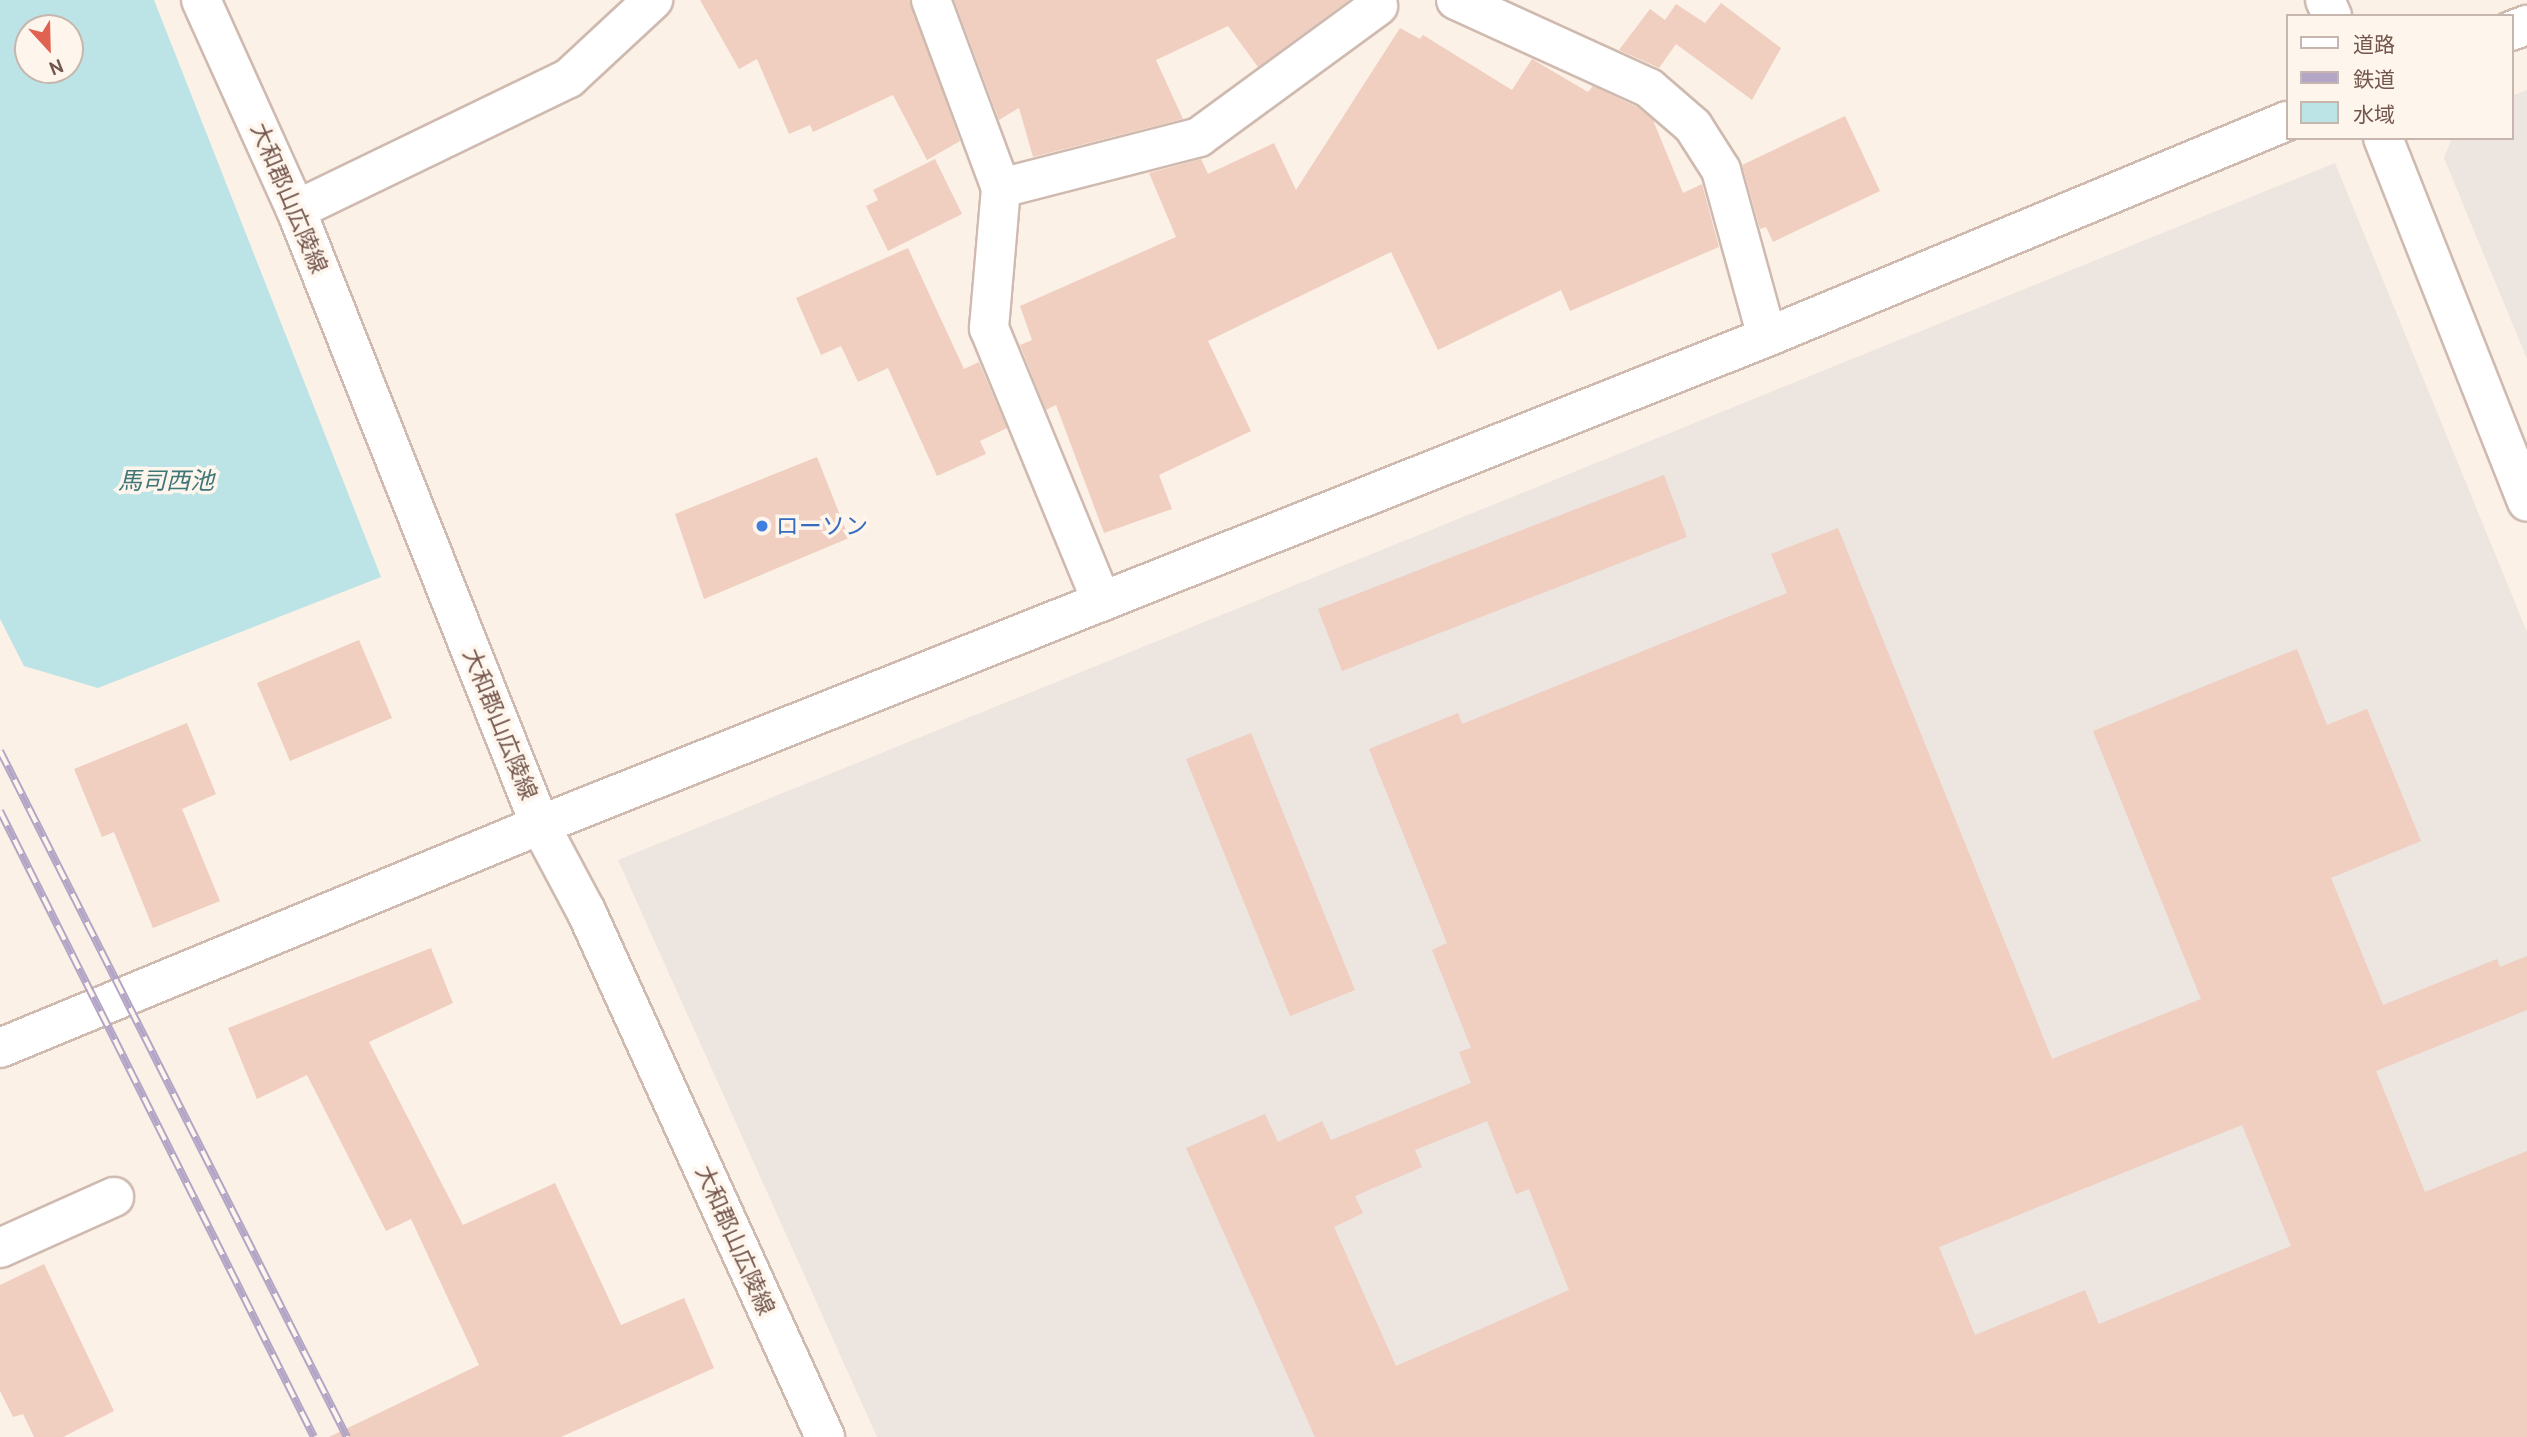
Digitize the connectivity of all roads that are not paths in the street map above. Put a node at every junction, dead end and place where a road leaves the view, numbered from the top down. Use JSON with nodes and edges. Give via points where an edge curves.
{"nodes":[{"id":1,"x":201,"y":0,"type":"edge"},
{"id":2,"x":653,"y":0,"type":"edge"},
{"id":3,"x":931,"y":0,"type":"edge"},
{"id":4,"x":1456,"y":0,"type":"edge"},
{"id":5,"x":1386,"y":2,"type":"edge"},
{"id":6,"x":2286,"y":121,"type":"edge"},
{"id":7,"x":2384,"y":140,"type":"edge"},
{"id":8,"x":1001,"y":188,"type":"junction"},
{"id":9,"x":296,"y":210,"type":"junction"},
{"id":10,"x":1767,"y":337,"type":"junction"},
{"id":11,"x":2527,"y":502,"type":"edge"},
{"id":12,"x":1101,"y":602,"type":"junction"},
{"id":13,"x":540,"y":825,"type":"junction"},
{"id":14,"x":0,"y":1048,"type":"edge"},
{"id":15,"x":114,"y":1197,"type":"dead end"},
{"id":16,"x":0,"y":1248,"type":"edge"},
{"id":17,"x":825,"y":1437,"type":"edge"}],
"edges":[{"from":1,"to":9,"type":"street","name":"大和郡山広陵線"},
{"from":2,"to":9,"type":"street","via":[[569,78]]},
{"from":3,"to":8,"type":"street"},
{"from":4,"to":10,"type":"street","via":[[1649,88],[1693,126],[1721,170]]},
{"from":5,"to":8,"type":"street","via":[[1199,137]]},
{"from":6,"to":10,"type":"street"},
{"from":7,"to":11,"type":"street"},
{"from":8,"to":12,"type":"street","via":[[989,328]]},
{"from":9,"to":13,"type":"street","name":"大和郡山広陵線"},
{"from":10,"to":12,"type":"street"},
{"from":12,"to":13,"type":"street"},
{"from":13,"to":14,"type":"street"},
{"from":13,"to":17,"type":"street","name":"大和郡山広陵線","via":[[586,911]]},
{"from":15,"to":16,"type":"street"}]}
